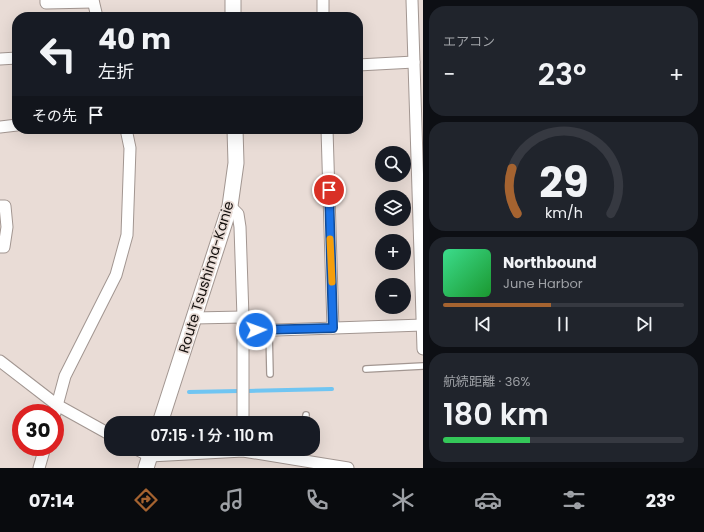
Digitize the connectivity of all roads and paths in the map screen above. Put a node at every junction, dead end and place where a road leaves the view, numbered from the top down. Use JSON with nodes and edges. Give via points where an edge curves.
{"nodes":[{"id":1,"x":46,"y":0,"type":"edge"},
{"id":2,"x":233,"y":0,"type":"edge"},
{"id":3,"x":323,"y":0,"type":"edge"},
{"id":4,"x":412,"y":0,"type":"edge"},
{"id":5,"x":93,"y":1,"type":"edge"},
{"id":6,"x":96,"y":12,"type":"edge"},
{"id":7,"x":233,"y":12,"type":"edge"},
{"id":8,"x":323,"y":12,"type":"edge"},
{"id":9,"x":12,"y":58,"type":"edge"},
{"id":10,"x":0,"y":59,"type":"edge"},
{"id":11,"x":414,"y":62,"type":"junction"},
{"id":12,"x":363,"y":65,"type":"edge"},
{"id":13,"x":12,"y":126,"type":"edge"},
{"id":14,"x":0,"y":127,"type":"edge"},
{"id":15,"x":127,"y":134,"type":"edge"},
{"id":16,"x":235,"y":134,"type":"edge"},
{"id":17,"x":327,"y":134,"type":"edge"},
{"id":18,"x":420,"y":201,"type":"edge"},
{"id":19,"x":0,"y":206,"type":"edge"},
{"id":20,"x":230,"y":206,"type":"junction"},
{"id":21,"x":0,"y":247,"type":"edge"},
{"id":22,"x":243,"y":317,"type":"junction"},
{"id":23,"x":194,"y":318,"type":"junction"},
{"id":24,"x":422,"y":325,"type":"edge"},
{"id":25,"x":333,"y":328,"type":"junction"},
{"id":26,"x":269,"y":330,"type":"junction"},
{"id":27,"x":243,"y":331,"type":"junction"},
{"id":28,"x":423,"y":349,"type":"edge"},
{"id":29,"x":0,"y":361,"type":"edge"},
{"id":30,"x":423,"y":366,"type":"edge"},
{"id":31,"x":366,"y":369,"type":"dead end"},
{"id":32,"x":270,"y":374,"type":"dead end"},
{"id":33,"x":50,"y":404,"type":"edge"},
{"id":34,"x":57,"y":404,"type":"edge"},
{"id":35,"x":64,"y":413,"type":"edge"},
{"id":36,"x":162,"y":416,"type":"edge"},
{"id":37,"x":243,"y":416,"type":"edge"},
{"id":38,"x":104,"y":432,"type":"edge"},
{"id":39,"x":42,"y":456,"type":"edge"},
{"id":40,"x":172,"y":456,"type":"edge"},
{"id":41,"x":305,"y":456,"type":"edge"},
{"id":42,"x":149,"y":458,"type":"edge"},
{"id":43,"x":39,"y":468,"type":"edge"},
{"id":44,"x":348,"y":468,"type":"edge"}],
"edges":[{"from":1,"to":5,"type":"street","via":[[46,3]]},
{"from":2,"to":7,"type":"main road"},
{"from":3,"to":8,"type":"street"},
{"from":4,"to":11,"type":"street"},
{"from":5,"to":6,"type":"street"},
{"from":9,"to":10,"type":"street"},
{"from":11,"to":12,"type":"street"},
{"from":11,"to":18,"type":"street"},
{"from":13,"to":14,"type":"street"},
{"from":15,"to":34,"type":"street","via":[[130,148],[127,235],[116,276],[65,376]]},
{"from":16,"to":20,"type":"main road","name":"Route Tsushima-Kanie","via":[[236,163]]},
{"from":17,"to":25,"type":"street"},
{"from":18,"to":24,"type":"street"},
{"from":19,"to":21,"type":"street","via":[[5,206],[7,227],[4,247]]},
{"from":20,"to":22,"type":"street","via":[[238,214],[240,226]]},
{"from":20,"to":23,"type":"main road","name":"Route Tsushima-Kanie"},
{"from":22,"to":23,"type":"street"},
{"from":22,"to":27,"type":"street"},
{"from":23,"to":36,"type":"main road","name":"Route Tsushima-Kanie"},
{"from":24,"to":25,"type":"street"},
{"from":24,"to":28,"type":"street"},
{"from":25,"to":26,"type":"street"},
{"from":26,"to":27,"type":"street"},
{"from":26,"to":32,"type":"lane"},
{"from":27,"to":37,"type":"street"},
{"from":29,"to":33,"type":"street"},
{"from":30,"to":31,"type":"lane"},
{"from":35,"to":38,"type":"street"},
{"from":39,"to":43,"type":"street"},
{"from":40,"to":42,"type":"street"},
{"from":41,"to":44,"type":"street"}]}
